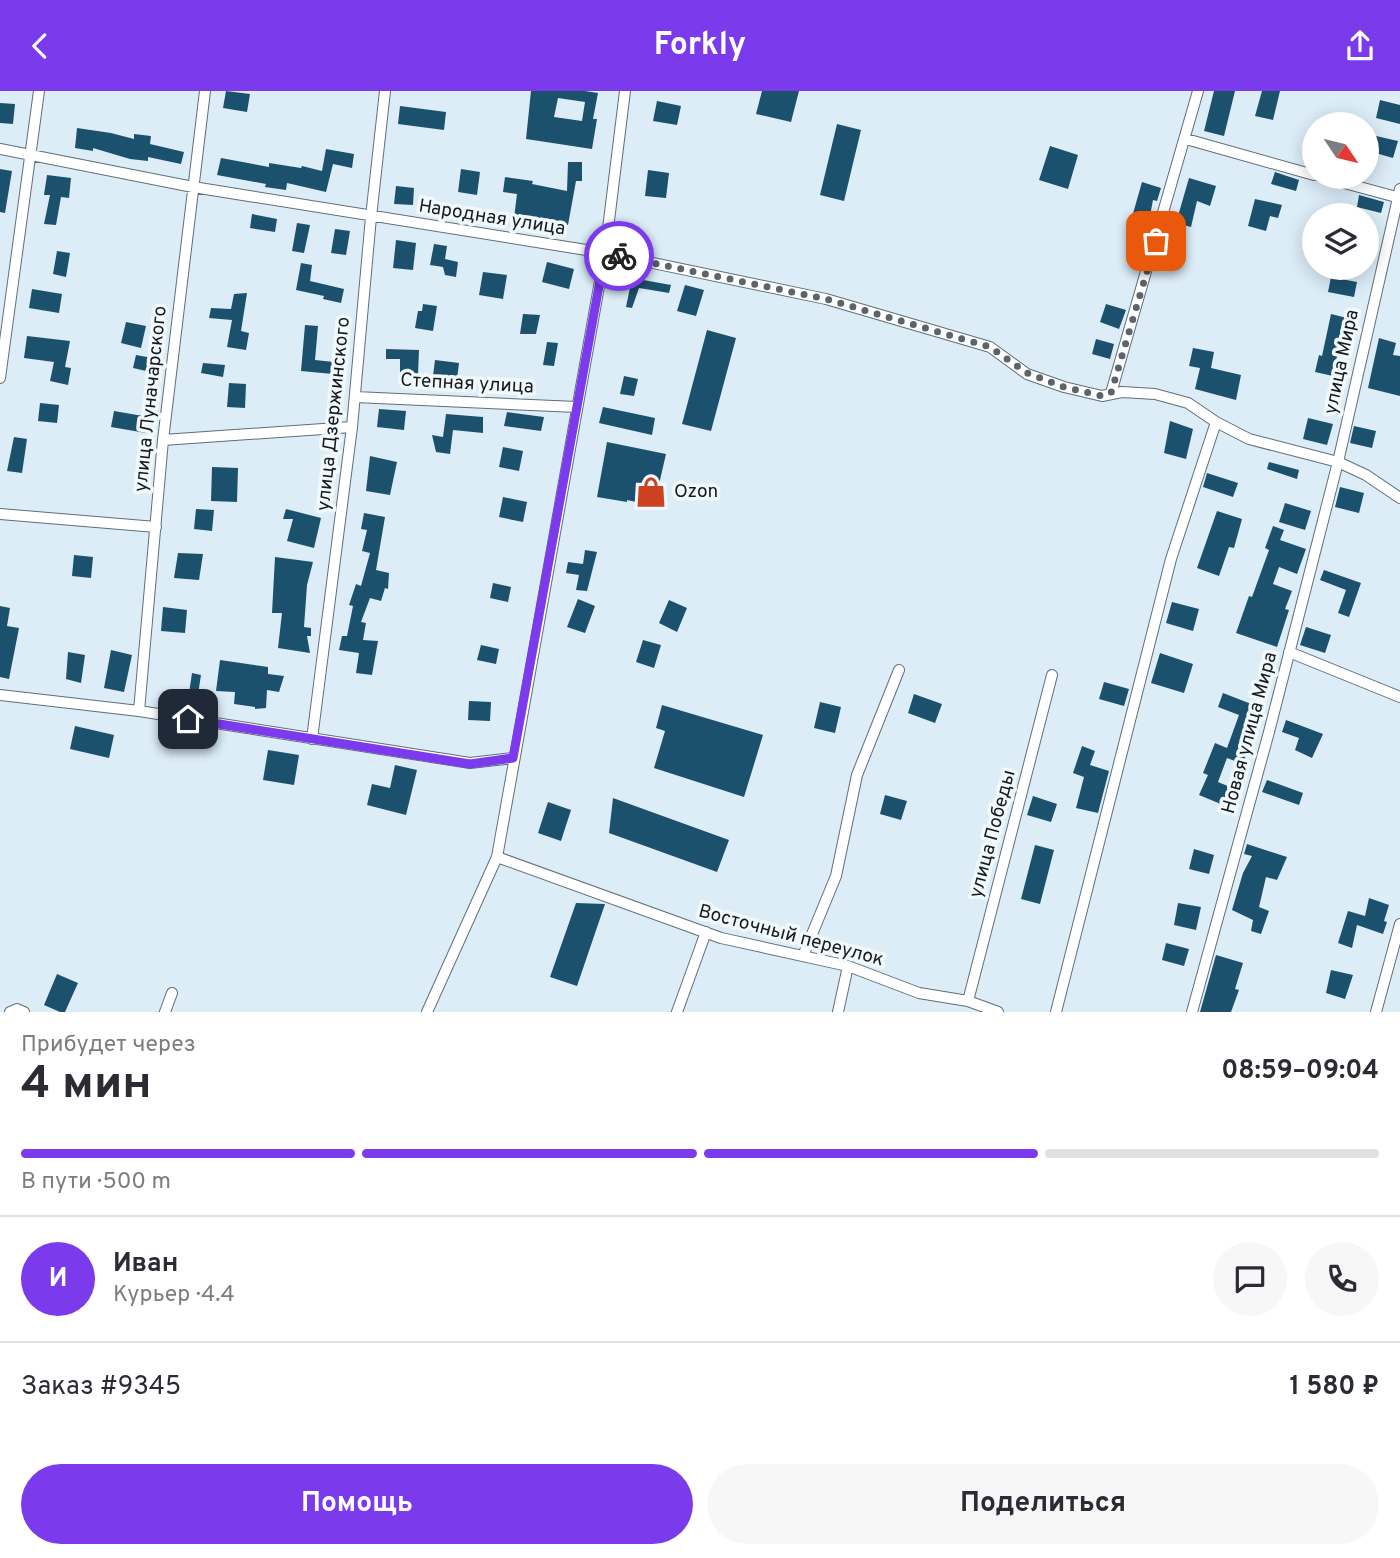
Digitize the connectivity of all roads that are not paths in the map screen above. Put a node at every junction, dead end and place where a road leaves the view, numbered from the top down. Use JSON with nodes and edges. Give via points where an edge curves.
{"nodes":[{"id":1,"x":39,"y":91,"type":"edge"},
{"id":2,"x":205,"y":91,"type":"edge"},
{"id":3,"x":385,"y":91,"type":"edge"},
{"id":4,"x":625,"y":91,"type":"edge"},
{"id":5,"x":1198,"y":91,"type":"edge"},
{"id":6,"x":1186,"y":139,"type":"junction"},
{"id":7,"x":0,"y":149,"type":"edge"},
{"id":8,"x":32,"y":156,"type":"junction"},
{"id":9,"x":1302,"y":172,"type":"edge"},
{"id":10,"x":193,"y":187,"type":"junction"},
{"id":11,"x":1373,"y":189,"type":"edge"},
{"id":12,"x":1399,"y":195,"type":"edge"},
{"id":13,"x":371,"y":217,"type":"junction"},
{"id":14,"x":605,"y":253,"type":"junction"},
{"id":15,"x":0,"y":378,"type":"edge"},
{"id":16,"x":1111,"y":393,"type":"junction"},
{"id":17,"x":355,"y":397,"type":"junction"},
{"id":18,"x":577,"y":407,"type":"junction"},
{"id":19,"x":1216,"y":422,"type":"junction"},
{"id":20,"x":352,"y":427,"type":"junction"},
{"id":21,"x":163,"y":440,"type":"junction"},
{"id":22,"x":1338,"y":462,"type":"junction"},
{"id":23,"x":1400,"y":498,"type":"edge"},
{"id":24,"x":0,"y":514,"type":"edge"},
{"id":25,"x":156,"y":527,"type":"junction"},
{"id":26,"x":1289,"y":652,"type":"junction"},
{"id":27,"x":899,"y":670,"type":"dead end"},
{"id":28,"x":1052,"y":675,"type":"dead end"},
{"id":29,"x":0,"y":695,"type":"edge"},
{"id":30,"x":1400,"y":697,"type":"edge"},
{"id":31,"x":139,"y":711,"type":"junction"},
{"id":32,"x":312,"y":740,"type":"junction"},
{"id":33,"x":513,"y":758,"type":"junction"},
{"id":34,"x":497,"y":857,"type":"junction"},
{"id":35,"x":1400,"y":924,"type":"edge"},
{"id":36,"x":706,"y":932,"type":"junction"},
{"id":37,"x":803,"y":956,"type":"junction"},
{"id":38,"x":848,"y":965,"type":"junction"},
{"id":39,"x":172,"y":993,"type":"dead end"},
{"id":40,"x":968,"y":1001,"type":"junction"},
{"id":41,"x":10,"y":1012,"type":"edge"},
{"id":42,"x":24,"y":1012,"type":"edge"},
{"id":43,"x":165,"y":1012,"type":"edge"},
{"id":44,"x":427,"y":1012,"type":"edge"},
{"id":45,"x":677,"y":1012,"type":"edge"},
{"id":46,"x":838,"y":1012,"type":"edge"},
{"id":47,"x":998,"y":1012,"type":"edge"},
{"id":48,"x":1056,"y":1012,"type":"edge"},
{"id":49,"x":1192,"y":1012,"type":"edge"},
{"id":50,"x":1376,"y":1012,"type":"edge"}],
"edges":[{"from":1,"to":8,"type":"street"},
{"from":2,"to":10,"type":"street","name":"улица Луначарского"},
{"from":3,"to":13,"type":"street","name":"улица Дзержинского"},
{"from":4,"to":14,"type":"street"},
{"from":5,"to":6,"type":"street"},
{"from":6,"to":9,"type":"street"},
{"from":6,"to":16,"type":"street"},
{"from":7,"to":8,"type":"street","name":"Народная улица"},
{"from":8,"to":10,"type":"street","name":"Народная улица"},
{"from":8,"to":15,"type":"street"},
{"from":10,"to":13,"type":"street","name":"Народная улица"},
{"from":10,"to":21,"type":"street","name":"улица Луначарского"},
{"from":11,"to":12,"type":"street"},
{"from":12,"to":22,"type":"street","name":"улица Мира"},
{"from":13,"to":14,"type":"street","name":"Народная улица"},
{"from":13,"to":17,"type":"street","name":"улица Дзержинского"},
{"from":14,"to":16,"type":"street","name":"Народная улица","via":[[826,299],[990,347],[1027,373],[1064,387],[1102,396]]},
{"from":14,"to":18,"type":"street"},
{"from":16,"to":19,"type":"street","name":"Народная улица","via":[[1155,394],[1188,403]]},
{"from":17,"to":18,"type":"street","name":"Степная улица"},
{"from":17,"to":20,"type":"street","name":"улица Дзержинского"},
{"from":18,"to":33,"type":"street"},
{"from":19,"to":22,"type":"street","name":"Народная улица","via":[[1249,439]]},
{"from":19,"to":48,"type":"street","via":[[1171,559]]},
{"from":20,"to":21,"type":"street"},
{"from":20,"to":32,"type":"street","name":"улица Дзержинского"},
{"from":21,"to":25,"type":"street","name":"улица Луначарского"},
{"from":22,"to":23,"type":"street","name":"Народная улица"},
{"from":22,"to":26,"type":"street","name":"Новая улица Мира"},
{"from":24,"to":25,"type":"street"},
{"from":25,"to":31,"type":"street","name":"улица Луначарского"},
{"from":26,"to":30,"type":"street"},
{"from":26,"to":49,"type":"street","name":"Новая улица Мира"},
{"from":27,"to":37,"type":"street","via":[[857,775],[836,876]]},
{"from":28,"to":40,"type":"street","name":"улица Победы"},
{"from":29,"to":31,"type":"street"},
{"from":31,"to":32,"type":"street"},
{"from":32,"to":33,"type":"street","via":[[470,764]]},
{"from":33,"to":34,"type":"street"},
{"from":34,"to":36,"type":"street","name":"Восточный переулок"},
{"from":34,"to":44,"type":"street"},
{"from":35,"to":50,"type":"street"},
{"from":36,"to":37,"type":"street","name":"Восточный переулок"},
{"from":36,"to":45,"type":"street"},
{"from":37,"to":38,"type":"street","name":"Восточный переулок"},
{"from":38,"to":40,"type":"street","name":"Восточный переулок","via":[[919,993]]},
{"from":38,"to":46,"type":"street"},
{"from":39,"to":43,"type":"street"},
{"from":40,"to":47,"type":"street","name":"Восточный переулок"},
{"from":41,"to":42,"type":"street"}]}
